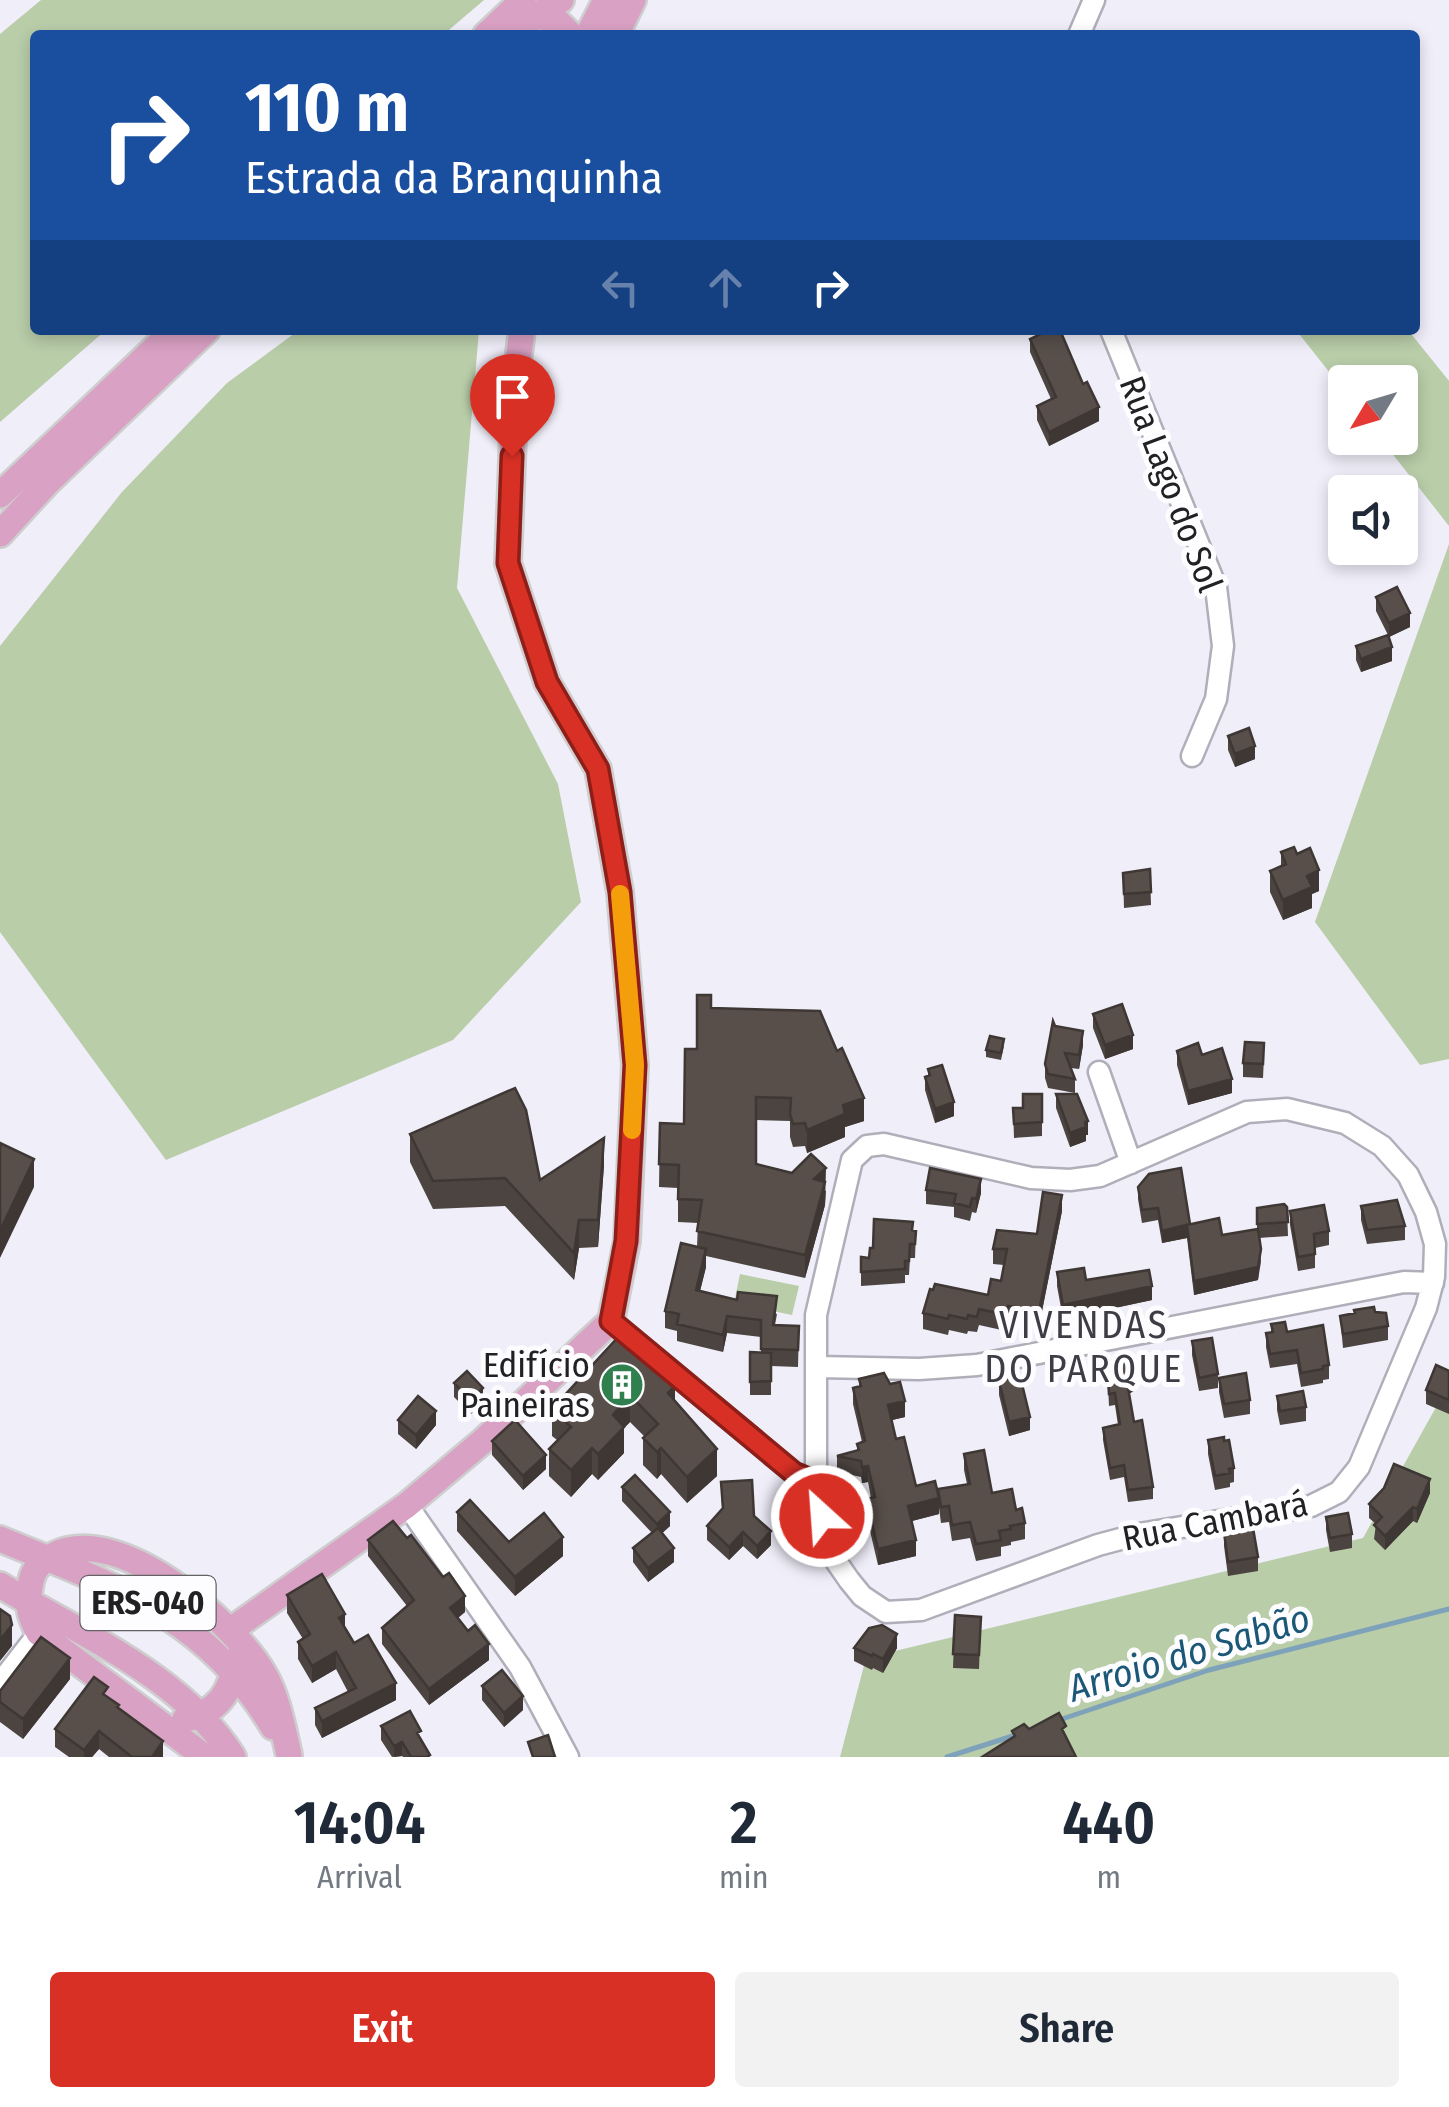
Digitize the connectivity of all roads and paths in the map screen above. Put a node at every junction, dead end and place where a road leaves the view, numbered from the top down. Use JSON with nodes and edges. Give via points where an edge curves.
{"nodes":[{"id":1,"x":561,"y":0,"type":"edge"},
{"id":2,"x":606,"y":0,"type":"edge"},
{"id":3,"x":634,"y":0,"type":"edge"},
{"id":4,"x":1094,"y":0,"type":"edge"},
{"id":5,"x":530,"y":8,"type":"edge"},
{"id":6,"x":494,"y":30,"type":"edge"},
{"id":7,"x":565,"y":30,"type":"edge"},
{"id":8,"x":591,"y":30,"type":"edge"},
{"id":9,"x":619,"y":30,"type":"edge"},
{"id":10,"x":1081,"y":30,"type":"edge"},
{"id":11,"x":169,"y":335,"type":"edge"},
{"id":12,"x":202,"y":335,"type":"edge"},
{"id":13,"x":521,"y":335,"type":"edge"},
{"id":14,"x":1113,"y":335,"type":"edge"},
{"id":15,"x":0,"y":494,"type":"edge"},
{"id":16,"x":0,"y":534,"type":"edge"},
{"id":17,"x":1192,"y":756,"type":"dead end"},
{"id":18,"x":1099,"y":1072,"type":"dead end"},
{"id":19,"x":1131,"y":1163,"type":"junction"},
{"id":20,"x":1433,"y":1282,"type":"junction"},
{"id":21,"x":611,"y":1321,"type":"junction"},
{"id":22,"x":818,"y":1367,"type":"junction"},
{"id":23,"x":816,"y":1482,"type":"junction"},
{"id":24,"x":407,"y":1505,"type":"junction"},
{"id":25,"x":0,"y":1540,"type":"edge"},
{"id":26,"x":55,"y":1555,"type":"junction"},
{"id":27,"x":0,"y":1585,"type":"edge"},
{"id":28,"x":32,"y":1617,"type":"junction"},
{"id":29,"x":230,"y":1630,"type":"junction"},
{"id":30,"x":234,"y":1672,"type":"junction"},
{"id":31,"x":0,"y":1683,"type":"edge"},
{"id":32,"x":146,"y":1710,"type":"junction"},
{"id":33,"x":201,"y":1716,"type":"junction"},
{"id":34,"x":290,"y":1756,"type":"edge"},
{"id":35,"x":205,"y":1757,"type":"edge"},
{"id":36,"x":233,"y":1757,"type":"edge"},
{"id":37,"x":568,"y":1757,"type":"edge"}],
"edges":[{"from":1,"to":5,"type":"main road"},
{"from":2,"to":8,"type":"main road"},
{"from":3,"to":9,"type":"main road"},
{"from":4,"to":10,"type":"street"},
{"from":5,"to":6,"type":"main road"},
{"from":5,"to":7,"type":"main road"},
{"from":11,"to":15,"type":"main road"},
{"from":12,"to":16,"type":"main road"},
{"from":13,"to":21,"type":"main road","via":[[508,563],[547,682],[598,769],[620,892],[634,1046],[626,1241]]},
{"from":14,"to":17,"type":"street","name":"Rua Lago do Sol","via":[[1216,586],[1224,646],[1216,700]]},
{"from":18,"to":19,"type":"street"},
{"from":19,"to":20,"type":"street","name":"Rua Cambará","via":[[1246,1112],[1288,1109],[1345,1123],[1382,1146],[1408,1176],[1435,1244]]},
{"from":19,"to":22,"type":"street","name":"Rua Cambará","via":[[1100,1176],[1031,1178],[884,1144],[867,1146],[852,1160],[816,1314]]},
{"from":20,"to":22,"type":"street","via":[[1404,1282],[977,1365]]},
{"from":20,"to":23,"type":"street","name":"Rua Cambará","via":[[1359,1467],[1339,1492],[1311,1506],[1139,1534],[921,1610],[886,1612],[862,1596],[829,1551]]},
{"from":21,"to":23,"type":"street","via":[[794,1473]]},
{"from":21,"to":24,"type":"main road"},
{"from":22,"to":23,"type":"street","name":"Rua Cambará"},
{"from":24,"to":29,"type":"main road"},
{"from":24,"to":37,"type":"street","via":[[520,1667]]},
{"from":25,"to":26,"type":"main road","number":"ERS-040"},
{"from":26,"to":28,"type":"main road","via":[[33,1574]]},
{"from":26,"to":29,"type":"main road","via":[[94,1548],[144,1566]]},
{"from":26,"to":30,"type":"main road","number":"ERS-040","via":[[174,1618]]},
{"from":27,"to":28,"type":"main road","number":"ERS-040"},
{"from":28,"to":31,"type":"street"},
{"from":28,"to":32,"type":"main road"},
{"from":28,"to":33,"type":"main road","number":"ERS-040","via":[[128,1662]]},
{"from":29,"to":30,"type":"main road"},
{"from":29,"to":34,"type":"main road","via":[[271,1686]]},
{"from":30,"to":33,"type":"main road","via":[[220,1701]]},
{"from":30,"to":34,"type":"main road","number":"ERS-040"},
{"from":32,"to":33,"type":"main road","via":[[180,1720]]},
{"from":32,"to":35,"type":"main road"},
{"from":33,"to":36,"type":"main road","number":"ERS-040"}]}
